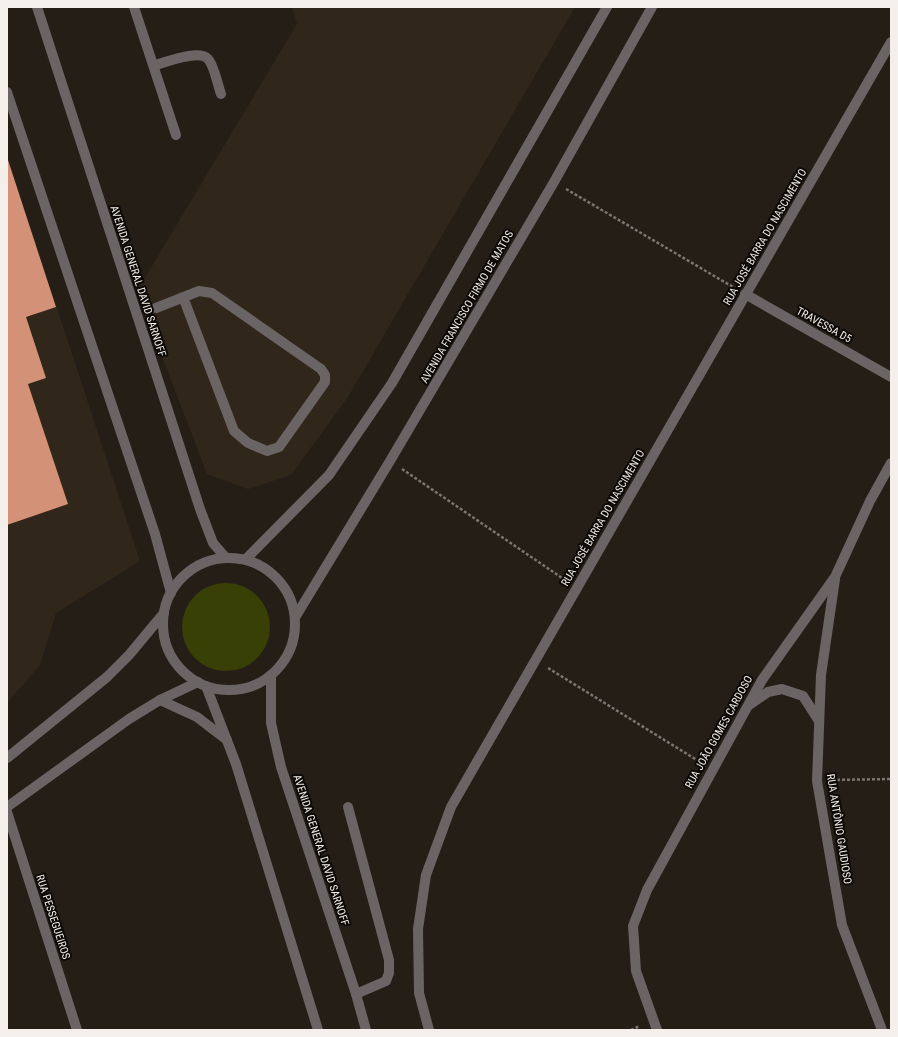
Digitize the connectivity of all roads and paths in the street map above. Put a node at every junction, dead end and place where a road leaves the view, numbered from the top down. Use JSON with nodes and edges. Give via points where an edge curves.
{"nodes":[{"id":1,"x":37,"y":7,"type":"edge"},
{"id":2,"x":134,"y":7,"type":"edge"},
{"id":3,"x":607,"y":7,"type":"edge"},
{"id":4,"x":652,"y":7,"type":"edge"},
{"id":5,"x":891,"y":42,"type":"edge"},
{"id":6,"x":155,"y":65,"type":"junction"},
{"id":7,"x":7,"y":92,"type":"edge"},
{"id":8,"x":221,"y":94,"type":"dead end"},
{"id":9,"x":176,"y":135,"type":"dead end"},
{"id":10,"x":554,"y":182,"type":"junction"},
{"id":11,"x":745,"y":294,"type":"junction"},
{"id":12,"x":183,"y":297,"type":"junction"},
{"id":13,"x":156,"y":308,"type":"dead end"},
{"id":14,"x":891,"y":377,"type":"edge"},
{"id":15,"x":390,"y":461,"type":"junction"},
{"id":16,"x":891,"y":463,"type":"edge"},
{"id":17,"x":226,"y":558,"type":"junction"},
{"id":18,"x":246,"y":559,"type":"junction"},
{"id":19,"x":835,"y":577,"type":"junction"},
{"id":20,"x":577,"y":589,"type":"junction"},
{"id":21,"x":171,"y":593,"type":"junction"},
{"id":22,"x":164,"y":613,"type":"junction"},
{"id":23,"x":296,"y":616,"type":"junction"},
{"id":24,"x":535,"y":660,"type":"junction"},
{"id":25,"x":271,"y":675,"type":"junction"},
{"id":26,"x":202,"y":684,"type":"junction"},
{"id":27,"x":160,"y":700,"type":"junction"},
{"id":28,"x":747,"y":706,"type":"junction"},
{"id":29,"x":819,"y":721,"type":"junction"},
{"id":30,"x":227,"y":740,"type":"junction"},
{"id":31,"x":7,"y":758,"type":"edge"},
{"id":32,"x":712,"y":770,"type":"junction"},
{"id":33,"x":891,"y":780,"type":"edge"},
{"id":34,"x":817,"y":781,"type":"junction"},
{"id":35,"x":7,"y":807,"type":"edge"},
{"id":36,"x":348,"y":807,"type":"dead end"},
{"id":37,"x":7,"y":812,"type":"edge"},
{"id":38,"x":356,"y":994,"type":"junction"},
{"id":39,"x":77,"y":1030,"type":"edge"},
{"id":40,"x":318,"y":1030,"type":"edge"},
{"id":41,"x":366,"y":1030,"type":"edge"},
{"id":42,"x":428,"y":1030,"type":"edge"},
{"id":43,"x":657,"y":1030,"type":"edge"},
{"id":44,"x":882,"y":1030,"type":"edge"}],
"edges":[{"from":1,"to":17,"type":"street","name":"AVENIDA GENERAL DAVID SARNOFF","via":[[200,509],[213,543]]},
{"from":2,"to":6,"type":"street"},
{"from":3,"to":18,"type":"street","via":[[392,383],[329,475]]},
{"from":4,"to":10,"type":"street","name":"AVENIDA FRANCISCO FIRMO DE MATOS"},
{"from":5,"to":11,"type":"street","name":"RUA JOSÉ BARRA DO NASCIMENTO"},
{"from":6,"to":8,"type":"street","via":[[195,54],[203,55],[210,60]]},
{"from":6,"to":9,"type":"street"},
{"from":7,"to":21,"type":"street","via":[[155,534]]},
{"from":10,"to":11,"type":"path"},
{"from":10,"to":15,"type":"street","name":"AVENIDA FRANCISCO FIRMO DE MATOS"},
{"from":11,"to":14,"type":"street","name":"TRAVESSA D5"},
{"from":11,"to":20,"type":"street","name":"RUA JOSÉ BARRA DO NASCIMENTO"},
{"from":12,"to":12,"type":"street","via":[[199,291],[212,293],[321,368],[325,382],[279,447],[267,451],[248,443],[234,431]]},
{"from":12,"to":13,"type":"street"},
{"from":15,"to":20,"type":"path"},
{"from":15,"to":23,"type":"street","name":"AVENIDA FRANCISCO FIRMO DE MATOS"},
{"from":16,"to":19,"type":"street","name":"RUA JOÃO GOMES CARDOSO","via":[[870,501]]},
{"from":17,"to":18,"type":"street"},
{"from":17,"to":21,"type":"street","via":[[204,563],[185,575]]},
{"from":18,"to":23,"type":"street","via":[[270,572],[290,595]]},
{"from":19,"to":28,"type":"street","name":"RUA JOÃO GOMES CARDOSO","via":[[762,680]]},
{"from":19,"to":29,"type":"street","name":"RUA ANTÔNIO GAUDIOSO","via":[[821,675]]},
{"from":20,"to":24,"type":"street","name":"RUA JOSÉ BARRA DO NASCIMENTO"},
{"from":21,"to":22,"type":"street"},
{"from":22,"to":26,"type":"street","via":[[166,645],[174,660],[184,673]]},
{"from":22,"to":31,"type":"street","via":[[107,677]]},
{"from":23,"to":25,"type":"street","via":[[294,638],[286,658]]},
{"from":24,"to":32,"type":"path"},
{"from":24,"to":42,"type":"street","name":"RUA JOSÉ BARRA DO NASCIMENTO","via":[[451,807],[426,876],[418,937],[419,993]]},
{"from":25,"to":26,"type":"street","via":[[257,684],[240,689],[223,690]]},
{"from":25,"to":38,"type":"street","name":"AVENIDA GENERAL DAVID SARNOFF","via":[[271,723],[281,767]]},
{"from":26,"to":27,"type":"street"},
{"from":26,"to":30,"type":"street"},
{"from":27,"to":30,"type":"street","via":[[197,717]]},
{"from":27,"to":35,"type":"street","via":[[129,719]]},
{"from":28,"to":29,"type":"street","via":[[768,692],[782,689],[802,696]]},
{"from":28,"to":32,"type":"street","name":"RUA JOÃO GOMES CARDOSO"},
{"from":29,"to":34,"type":"street","name":"RUA ANTÔNIO GAUDIOSO"},
{"from":30,"to":40,"type":"street"},
{"from":32,"to":43,"type":"street","name":"RUA JOÃO GOMES CARDOSO","via":[[647,890],[633,926],[636,971]]},
{"from":33,"to":34,"type":"path"},
{"from":34,"to":44,"type":"street","name":"RUA ANTÔNIO GAUDIOSO","via":[[842,925]]},
{"from":36,"to":38,"type":"street","via":[[389,960],[386,981]]},
{"from":37,"to":39,"type":"street","name":"RUA PESSEGUEIROS"},
{"from":38,"to":41,"type":"street","name":"AVENIDA GENERAL DAVID SARNOFF"}]}
